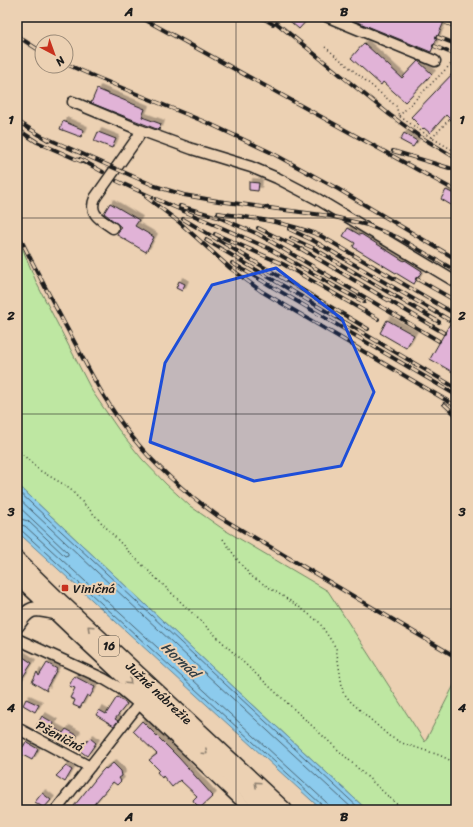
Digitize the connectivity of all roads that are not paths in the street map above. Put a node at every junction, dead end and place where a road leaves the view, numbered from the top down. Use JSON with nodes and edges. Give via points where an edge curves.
{"nodes":[{"id":1,"x":328,"y":17,"type":"edge"},
{"id":2,"x":435,"y":61,"type":"dead end"},
{"id":3,"x":73,"y":102,"type":"dead end"},
{"id":4,"x":140,"y":130,"type":"junction"},
{"id":5,"x":113,"y":228,"type":"dead end"},
{"id":6,"x":456,"y":282,"type":"edge"},
{"id":7,"x":17,"y":559,"type":"edge"},
{"id":8,"x":20,"y":579,"type":"edge"},
{"id":9,"x":54,"y":612,"type":"junction"},
{"id":10,"x":21,"y":620,"type":"edge"},
{"id":11,"x":17,"y":639,"type":"edge"},
{"id":12,"x":139,"y":704,"type":"junction"},
{"id":13,"x":17,"y":728,"type":"edge"},
{"id":14,"x":90,"y":767,"type":"junction"},
{"id":15,"x":56,"y":810,"type":"edge"},
{"id":16,"x":250,"y":810,"type":"edge"},
{"id":17,"x":267,"y":810,"type":"edge"},
{"id":18,"x":285,"y":810,"type":"edge"}],
"edges":[{"from":1,"to":2,"type":"street"},
{"from":3,"to":4,"type":"street"},
{"from":4,"to":5,"type":"street","via":[[138,137],[92,204],[98,218]]},
{"from":4,"to":6,"type":"street","via":[[277,178],[319,200]]},
{"from":18,"to":7,"type":"highway","name":"Južné nábrežie","number":"16","one_way":true},
{"from":8,"to":9,"type":"highway","name":"Južné nábrežie","number":"16"},
{"from":8,"to":10,"type":"highway","via":[[27,597]]},
{"from":9,"to":10,"type":"highway","via":[[37,609],[29,611]]},
{"from":9,"to":17,"type":"highway","name":"Južné nábrežie","number":"16","one_way":true},
{"from":11,"to":12,"type":"street","via":[[104,679]]},
{"from":12,"to":14,"type":"street"},
{"from":12,"to":16,"type":"street"},
{"from":13,"to":14,"type":"street","name":"Pšeničná"},
{"from":14,"to":15,"type":"street"}]}
